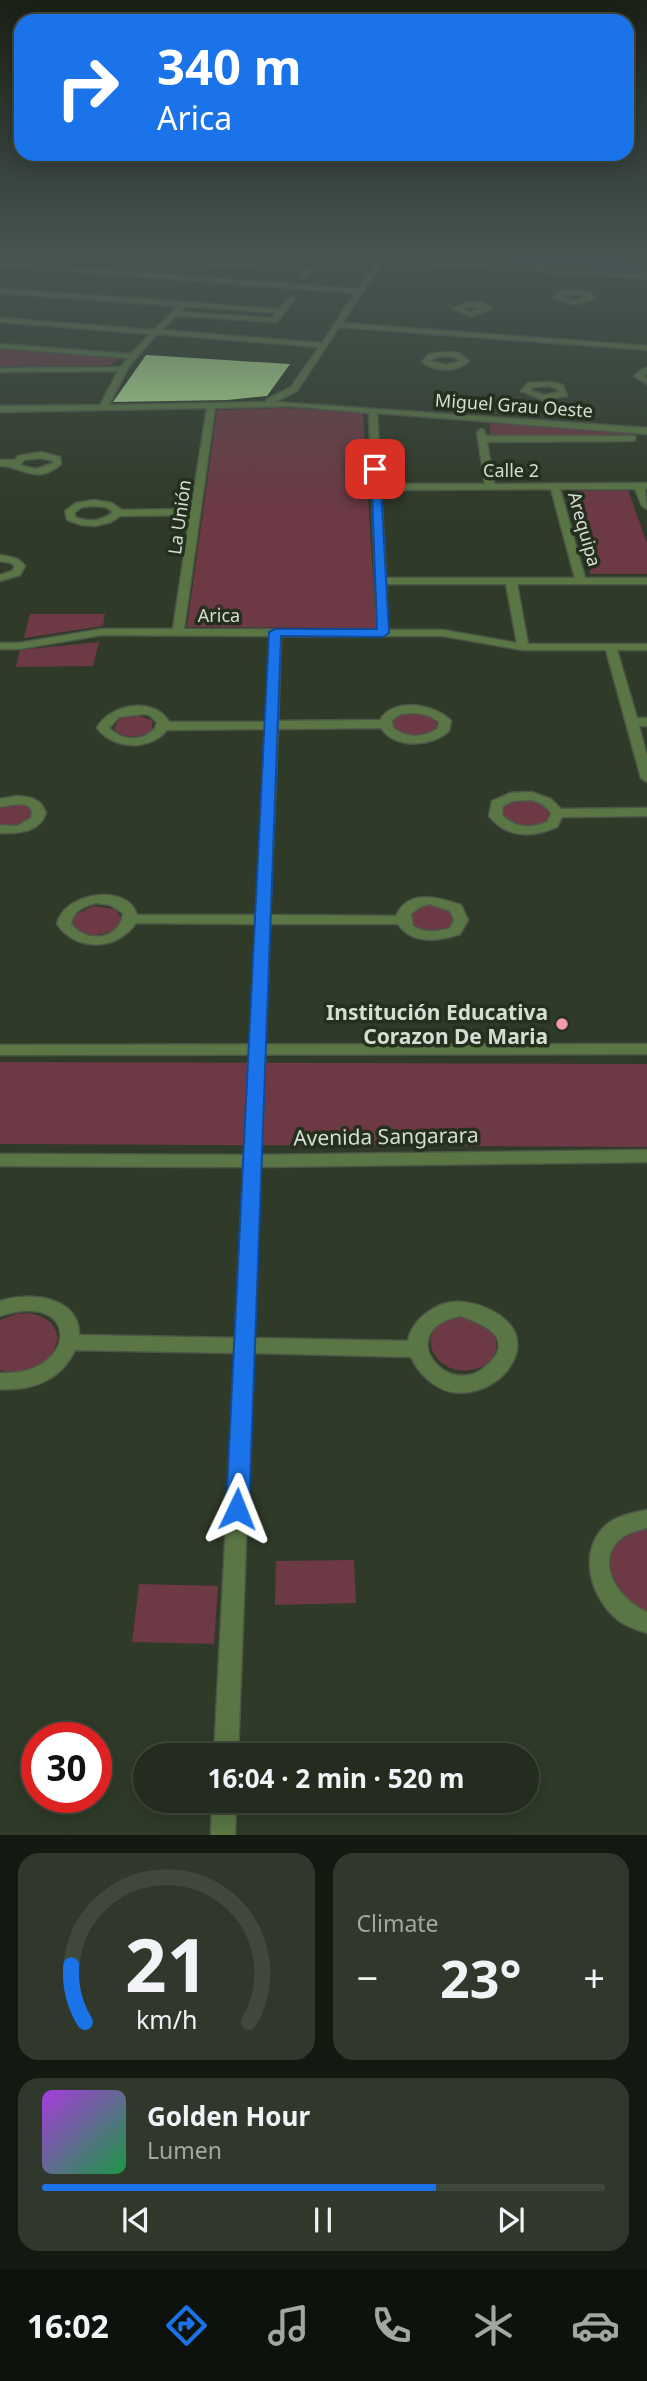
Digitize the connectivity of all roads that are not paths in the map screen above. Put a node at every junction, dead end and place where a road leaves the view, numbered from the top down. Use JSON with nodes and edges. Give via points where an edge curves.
{"nodes":[{"id":1,"x":146,"y":343,"type":"edge"},
{"id":2,"x":293,"y":343,"type":"edge"},
{"id":3,"x":456,"y":343,"type":"edge"},
{"id":4,"x":575,"y":343,"type":"edge"},
{"id":5,"x":0,"y":345,"type":"edge"},
{"id":6,"x":324,"y":345,"type":"joint"},
{"id":7,"x":647,"y":348,"type":"edge"},
{"id":8,"x":450,"y":355,"type":"dead end"},
{"id":9,"x":133,"y":356,"type":"junction"},
{"id":10,"x":121,"y":369,"type":"junction"},
{"id":11,"x":0,"y":370,"type":"edge"},
{"id":12,"x":647,"y":370,"type":"edge"},
{"id":13,"x":647,"y":382,"type":"edge"},
{"id":14,"x":294,"y":388,"type":"junction"},
{"id":15,"x":543,"y":398,"type":"dead end"},
{"id":16,"x":251,"y":405,"type":"junction"},
{"id":17,"x":211,"y":406,"type":"junction"},
{"id":18,"x":338,"y":407,"type":"junction"},
{"id":19,"x":0,"y":408,"type":"edge"},
{"id":20,"x":103,"y":408,"type":"junction"},
{"id":21,"x":373,"y":410,"type":"junction"},
{"id":22,"x":479,"y":418,"type":"junction"},
{"id":23,"x":533,"y":422,"type":"junction"},
{"id":24,"x":647,"y":431,"type":"edge"},
{"id":25,"x":647,"y":438,"type":"edge"},
{"id":26,"x":482,"y":439,"type":"junction"},
{"id":27,"x":0,"y":463,"type":"edge"},
{"id":28,"x":15,"y":463,"type":"dead end"},
{"id":29,"x":490,"y":486,"type":"junction"},
{"id":30,"x":555,"y":486,"type":"junction"},
{"id":31,"x":643,"y":486,"type":"edge"},
{"id":32,"x":376,"y":487,"type":"junction"},
{"id":33,"x":647,"y":506,"type":"edge"},
{"id":34,"x":195,"y":512,"type":"junction"},
{"id":35,"x":118,"y":513,"type":"dead end"},
{"id":36,"x":0,"y":558,"type":"edge"},
{"id":37,"x":0,"y":579,"type":"edge"},
{"id":38,"x":381,"y":581,"type":"junction"},
{"id":39,"x":511,"y":581,"type":"junction"},
{"id":40,"x":581,"y":581,"type":"junction"},
{"id":41,"x":647,"y":581,"type":"edge"},
{"id":42,"x":178,"y":632,"type":"junction"},
{"id":43,"x":275,"y":632,"type":"junction"},
{"id":44,"x":383,"y":633,"type":"junction"},
{"id":45,"x":0,"y":646,"type":"edge"},
{"id":46,"x":523,"y":647,"type":"junction"},
{"id":47,"x":611,"y":647,"type":"junction"},
{"id":48,"x":647,"y":647,"type":"edge"},
{"id":49,"x":631,"y":722,"type":"junction"},
{"id":50,"x":647,"y":722,"type":"edge"},
{"id":51,"x":271,"y":724,"type":"junction"},
{"id":52,"x":385,"y":724,"type":"dead end"},
{"id":53,"x":164,"y":726,"type":"dead end"},
{"id":54,"x":647,"y":778,"type":"edge"},
{"id":55,"x":0,"y":803,"type":"edge"},
{"id":56,"x":647,"y":812,"type":"edge"},
{"id":57,"x":557,"y":813,"type":"dead end"},
{"id":58,"x":0,"y":829,"type":"edge"},
{"id":59,"x":131,"y":919,"type":"dead end"},
{"id":60,"x":264,"y":920,"type":"junction"},
{"id":61,"x":402,"y":920,"type":"dead end"},
{"id":62,"x":647,"y":1049,"type":"edge"},
{"id":63,"x":0,"y":1050,"type":"edge"},
{"id":64,"x":257,"y":1052,"type":"junction"},
{"id":65,"x":647,"y":1156,"type":"edge"},
{"id":66,"x":0,"y":1160,"type":"edge"},
{"id":67,"x":252,"y":1161,"type":"junction"},
{"id":68,"x":0,"y":1308,"type":"edge"},
{"id":69,"x":70,"y":1342,"type":"junction"},
{"id":70,"x":244,"y":1344,"type":"junction"},
{"id":71,"x":418,"y":1349,"type":"junction"},
{"id":72,"x":0,"y":1381,"type":"edge"},
{"id":73,"x":647,"y":1519,"type":"edge"},
{"id":74,"x":647,"y":1623,"type":"edge"},
{"id":75,"x":227,"y":1743,"type":"edge"},
{"id":76,"x":224,"y":1813,"type":"edge"},
{"id":77,"x":223,"y":1835,"type":"edge"}],
"edges":[{"from":1,"to":9,"type":"street"},
{"from":2,"to":6,"type":"street"},
{"from":3,"to":8,"type":"street"},
{"from":4,"to":7,"type":"street"},
{"from":5,"to":9,"type":"street"},
{"from":6,"to":14,"type":"street"},
{"from":9,"to":10,"type":"street"},
{"from":10,"to":11,"type":"street"},
{"from":10,"to":20,"type":"street"},
{"from":12,"to":13,"type":"street","via":[[638,376]]},
{"from":14,"to":16,"type":"street","via":[[278,399]]},
{"from":14,"to":18,"type":"street","via":[[303,400]]},
{"from":15,"to":23,"type":"street"},
{"from":16,"to":17,"type":"street","name":"Miguel Grau Oeste"},
{"from":16,"to":18,"type":"street","name":"Miguel Grau Oeste"},
{"from":17,"to":20,"type":"street","name":"Miguel Grau Oeste"},
{"from":17,"to":34,"type":"street","name":"La Unión"},
{"from":18,"to":21,"type":"street","name":"Miguel Grau Oeste"},
{"from":19,"to":20,"type":"street","name":"Miguel Grau Oeste"},
{"from":21,"to":22,"type":"street","name":"Miguel Grau Oeste"},
{"from":21,"to":32,"type":"street"},
{"from":22,"to":23,"type":"street","name":"Miguel Grau Oeste"},
{"from":22,"to":26,"type":"street"},
{"from":23,"to":24,"type":"street","name":"Miguel Grau Oeste"},
{"from":25,"to":26,"type":"street"},
{"from":26,"to":29,"type":"street"},
{"from":27,"to":28,"type":"street"},
{"from":29,"to":30,"type":"street","name":"Calle 2"},
{"from":29,"to":32,"type":"street","name":"Calle 2"},
{"from":30,"to":31,"type":"street","name":"Calle 2"},
{"from":30,"to":40,"type":"street","name":"Arequipa"},
{"from":31,"to":33,"type":"street"},
{"from":32,"to":38,"type":"street"},
{"from":34,"to":35,"type":"street"},
{"from":34,"to":42,"type":"street","name":"La Unión"},
{"from":36,"to":37,"type":"street","via":[[20,566],[16,573]]},
{"from":38,"to":39,"type":"street"},
{"from":38,"to":44,"type":"street"},
{"from":39,"to":40,"type":"street"},
{"from":39,"to":46,"type":"street"},
{"from":40,"to":41,"type":"street"},
{"from":42,"to":43,"type":"street","name":"Arica"},
{"from":42,"to":45,"type":"street","name":"Arica","via":[[102,632]]},
{"from":43,"to":44,"type":"street","name":"Arica"},
{"from":43,"to":51,"type":"street"},
{"from":44,"to":46,"type":"street","name":"Arica","via":[[443,633]]},
{"from":46,"to":47,"type":"street","name":"Arica"},
{"from":47,"to":48,"type":"street","name":"Arica"},
{"from":47,"to":49,"type":"street"},
{"from":49,"to":50,"type":"street"},
{"from":49,"to":54,"type":"street"},
{"from":51,"to":52,"type":"street"},
{"from":51,"to":53,"type":"street"},
{"from":51,"to":60,"type":"street"},
{"from":55,"to":58,"type":"street","via":[[28,801],[41,812],[29,826]]},
{"from":56,"to":57,"type":"street"},
{"from":59,"to":60,"type":"street"},
{"from":60,"to":61,"type":"street"},
{"from":60,"to":64,"type":"street"},
{"from":62,"to":64,"type":"street"},
{"from":63,"to":64,"type":"street"},
{"from":64,"to":67,"type":"street"},
{"from":65,"to":67,"type":"street","name":"Avenida Sangarara"},
{"from":66,"to":67,"type":"street","name":"Avenida Sangarara"},
{"from":67,"to":70,"type":"street"},
{"from":68,"to":69,"type":"street","via":[[25,1302],[54,1308],[70,1329]]},
{"from":69,"to":70,"type":"street"},
{"from":69,"to":72,"type":"street","via":[[55,1367],[41,1376],[25,1382]]},
{"from":70,"to":71,"type":"street"},
{"from":70,"to":75,"type":"street"},
{"from":71,"to":71,"type":"street","via":[[423,1325],[445,1311],[460,1309],[499,1325],[508,1348],[499,1371],[487,1379],[458,1383],[431,1371]]},
{"from":73,"to":74,"type":"street","via":[[627,1522],[612,1531],[599,1561],[609,1596],[623,1611]]},
{"from":76,"to":77,"type":"street"}]}
